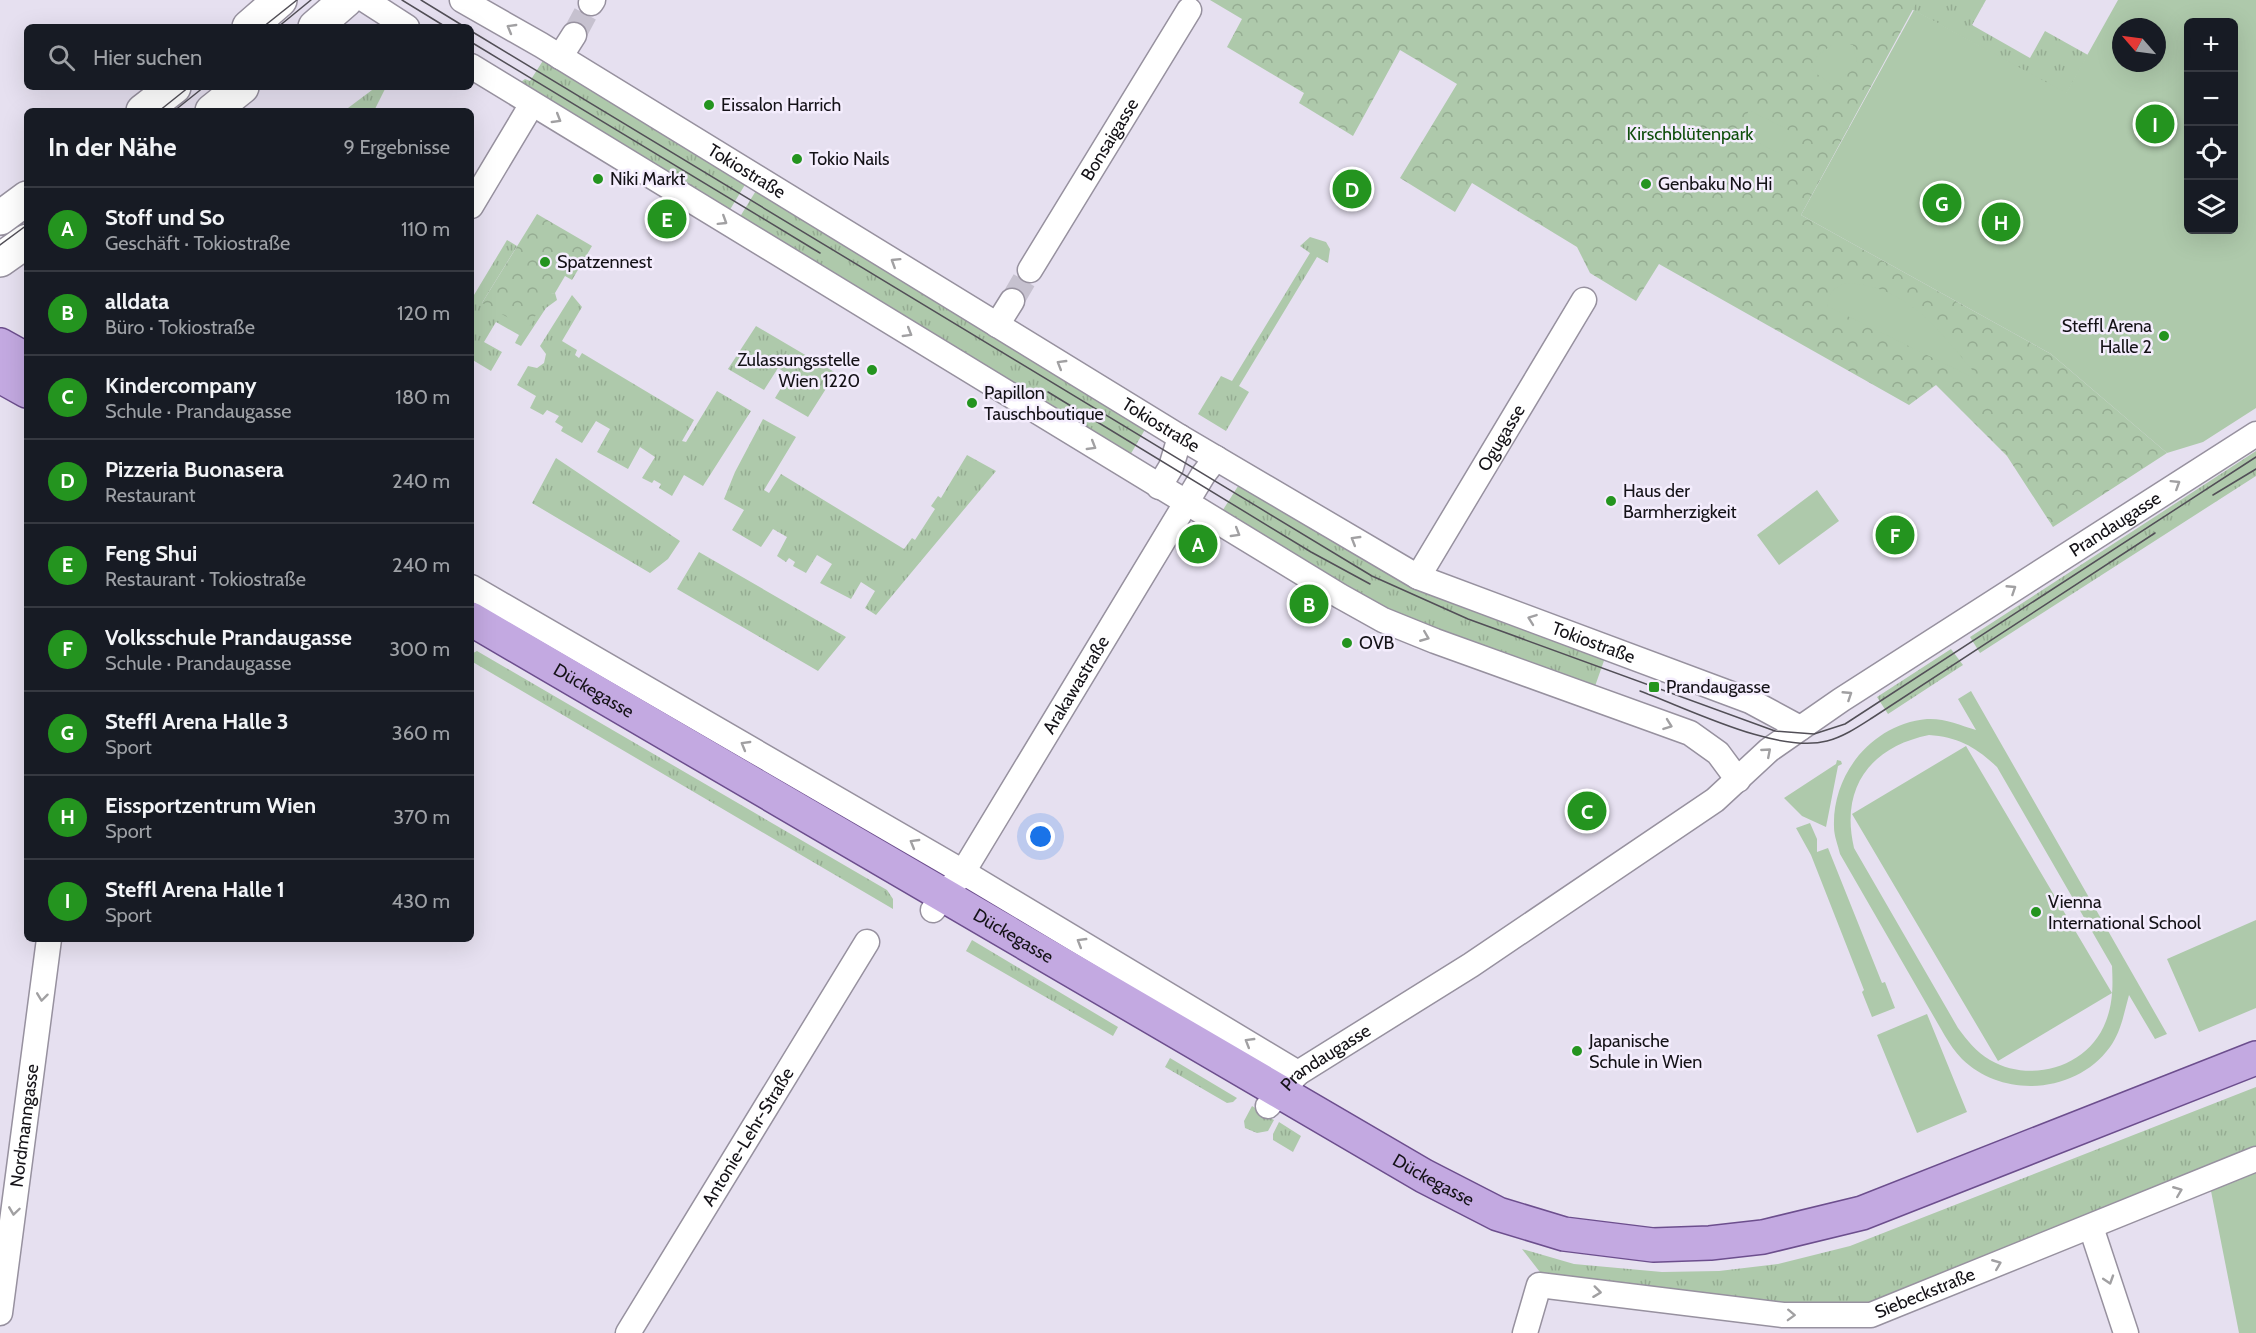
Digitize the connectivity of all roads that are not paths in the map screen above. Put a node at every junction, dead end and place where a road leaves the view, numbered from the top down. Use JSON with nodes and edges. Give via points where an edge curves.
{"nodes":[{"id":1,"x":280,"y":0,"type":"edge"},
{"id":2,"x":346,"y":0,"type":"edge"},
{"id":3,"x":365,"y":0,"type":"edge"},
{"id":4,"x":462,"y":0,"type":"edge"},
{"id":5,"x":1189,"y":10,"type":"dead end"},
{"id":6,"x":252,"y":24,"type":"edge"},
{"id":7,"x":318,"y":24,"type":"edge"},
{"id":8,"x":402,"y":24,"type":"edge"},
{"id":9,"x":574,"y":35,"type":"tunnel mouth"},
{"id":10,"x":560,"y":57,"type":"junction"},
{"id":11,"x":474,"y":68,"type":"edge"},
{"id":12,"x":170,"y":90,"type":"edge"},
{"id":13,"x":238,"y":90,"type":"edge"},
{"id":14,"x":532,"y":104,"type":"junction"},
{"id":15,"x":148,"y":108,"type":"edge"},
{"id":16,"x":216,"y":108,"type":"edge"},
{"id":17,"x":24,"y":200,"type":"edge"},
{"id":18,"x":474,"y":201,"type":"edge"},
{"id":19,"x":0,"y":218,"type":"edge"},
{"id":20,"x":24,"y":243,"type":"edge"},
{"id":21,"x":0,"y":260,"type":"edge"},
{"id":22,"x":1030,"y":270,"type":"tunnel mouth"},
{"id":23,"x":1584,"y":300,"type":"dead end"},
{"id":24,"x":1012,"y":301,"type":"tunnel mouth"},
{"id":25,"x":997,"y":325,"type":"junction"},
{"id":26,"x":0,"y":345,"type":"edge"},
{"id":27,"x":24,"y":358,"type":"edge"},
{"id":28,"x":0,"y":376,"type":"edge"},
{"id":29,"x":24,"y":389,"type":"edge"},
{"id":30,"x":2256,"y":434,"type":"edge"},
{"id":31,"x":1180,"y":437,"type":"junction"},
{"id":32,"x":1216,"y":458,"type":"junction"},
{"id":33,"x":1159,"y":487,"type":"junction"},
{"id":34,"x":1186,"y":503,"type":"junction"},
{"id":35,"x":1418,"y":577,"type":"junction"},
{"id":36,"x":474,"y":589,"type":"edge"},
{"id":37,"x":474,"y":621,"type":"edge"},
{"id":38,"x":474,"y":644,"type":"edge"},
{"id":39,"x":1800,"y":728,"type":"junction"},
{"id":40,"x":1738,"y":780,"type":"junction"},
{"id":41,"x":946,"y":893,"type":"junction"},
{"id":42,"x":49,"y":942,"type":"edge"},
{"id":43,"x":867,"y":942,"type":"dead end"},
{"id":44,"x":2256,"y":1058,"type":"edge"},
{"id":45,"x":2256,"y":1070,"type":"edge"},
{"id":46,"x":1282,"y":1090,"type":"junction"},
{"id":47,"x":2256,"y":1159,"type":"edge"},
{"id":48,"x":2091,"y":1227,"type":"junction"},
{"id":49,"x":1562,"y":1239,"type":"junction"},
{"id":50,"x":0,"y":1313,"type":"edge"},
{"id":51,"x":1876,"y":1324,"type":"edge"},
{"id":52,"x":628,"y":1333,"type":"edge"},
{"id":53,"x":1525,"y":1333,"type":"edge"},
{"id":54,"x":2126,"y":1333,"type":"edge"}],
"edges":[{"from":1,"to":6,"type":"main road"},
{"from":2,"to":7,"type":"main road"},
{"from":3,"to":8,"type":"street"},
{"from":10,"to":4,"type":"street","name":"Tokiostraße","one_way":true},
{"from":5,"to":22,"type":"street","name":"Bonsaigasse"},
{"from":9,"to":10,"type":"street"},
{"from":25,"to":10,"type":"street","name":"Tokiostraße","one_way":true},
{"from":11,"to":14,"type":"street"},
{"from":12,"to":15,"type":"main road"},
{"from":13,"to":16,"type":"main road"},
{"from":14,"to":18,"type":"street"},
{"from":14,"to":33,"type":"street","one_way":true},
{"from":17,"to":19,"type":"main road"},
{"from":20,"to":21,"type":"main road"},
{"from":23,"to":35,"type":"street","name":"Ogugasse"},
{"from":24,"to":25,"type":"street"},
{"from":31,"to":25,"type":"street","name":"Tokiostraße","one_way":true},
{"from":26,"to":27,"type":"main road"},
{"from":28,"to":29,"type":"main road"},
{"from":39,"to":30,"type":"street","name":"Prandaugasse","one_way":true},
{"from":31,"to":32,"type":"street","name":"Tokiostraße"},
{"from":31,"to":33,"type":"street"},
{"from":32,"to":34,"type":"street","name":"Arakawastraße"},
{"from":35,"to":32,"type":"street","name":"Tokiostraße","one_way":true},
{"from":33,"to":34,"type":"street"},
{"from":34,"to":40,"type":"street","one_way":true,"via":[[1383,620],[1699,737],[1718,753]]},
{"from":34,"to":41,"type":"street","name":"Arakawastraße"},
{"from":39,"to":35,"type":"street","name":"Tokiostraße","one_way":true,"via":[[1750,701]]},
{"from":41,"to":36,"type":"street","name":"Dückegasse","one_way":true},
{"from":37,"to":41,"type":"main road","name":"Dückegasse"},
{"from":38,"to":41,"type":"main road","name":"Dückegasse"},
{"from":40,"to":39,"type":"street","name":"Prandaugasse","one_way":true,"via":[[1769,750]]},
{"from":40,"to":46,"type":"street","name":"Prandaugasse","via":[[1706,806]]},
{"from":41,"to":46,"type":"main road","name":"Dückegasse"},
{"from":42,"to":50,"type":"street","name":"Nordmanngasse","one_way":true},
{"from":43,"to":52,"type":"street","name":"Antonie-Lehr-Straße"},
{"from":44,"to":49,"type":"main road","via":[[1862,1213],[1763,1237],[1710,1243],[1653,1245]]},
{"from":45,"to":49,"type":"main road","via":[[1868,1225],[1763,1250],[1713,1256],[1653,1256]]},
{"from":46,"to":49,"type":"main road","name":"Dückegasse","via":[[1415,1195],[1493,1228]]},
{"from":48,"to":47,"type":"street","name":"Siebeckstraße","one_way":true},
{"from":51,"to":48,"type":"street","name":"Siebeckstraße","one_way":true},
{"from":48,"to":54,"type":"street","one_way":true},
{"from":53,"to":51,"type":"street","name":"Siebeckstraße","one_way":true,"via":[[1539,1285]]}]}
